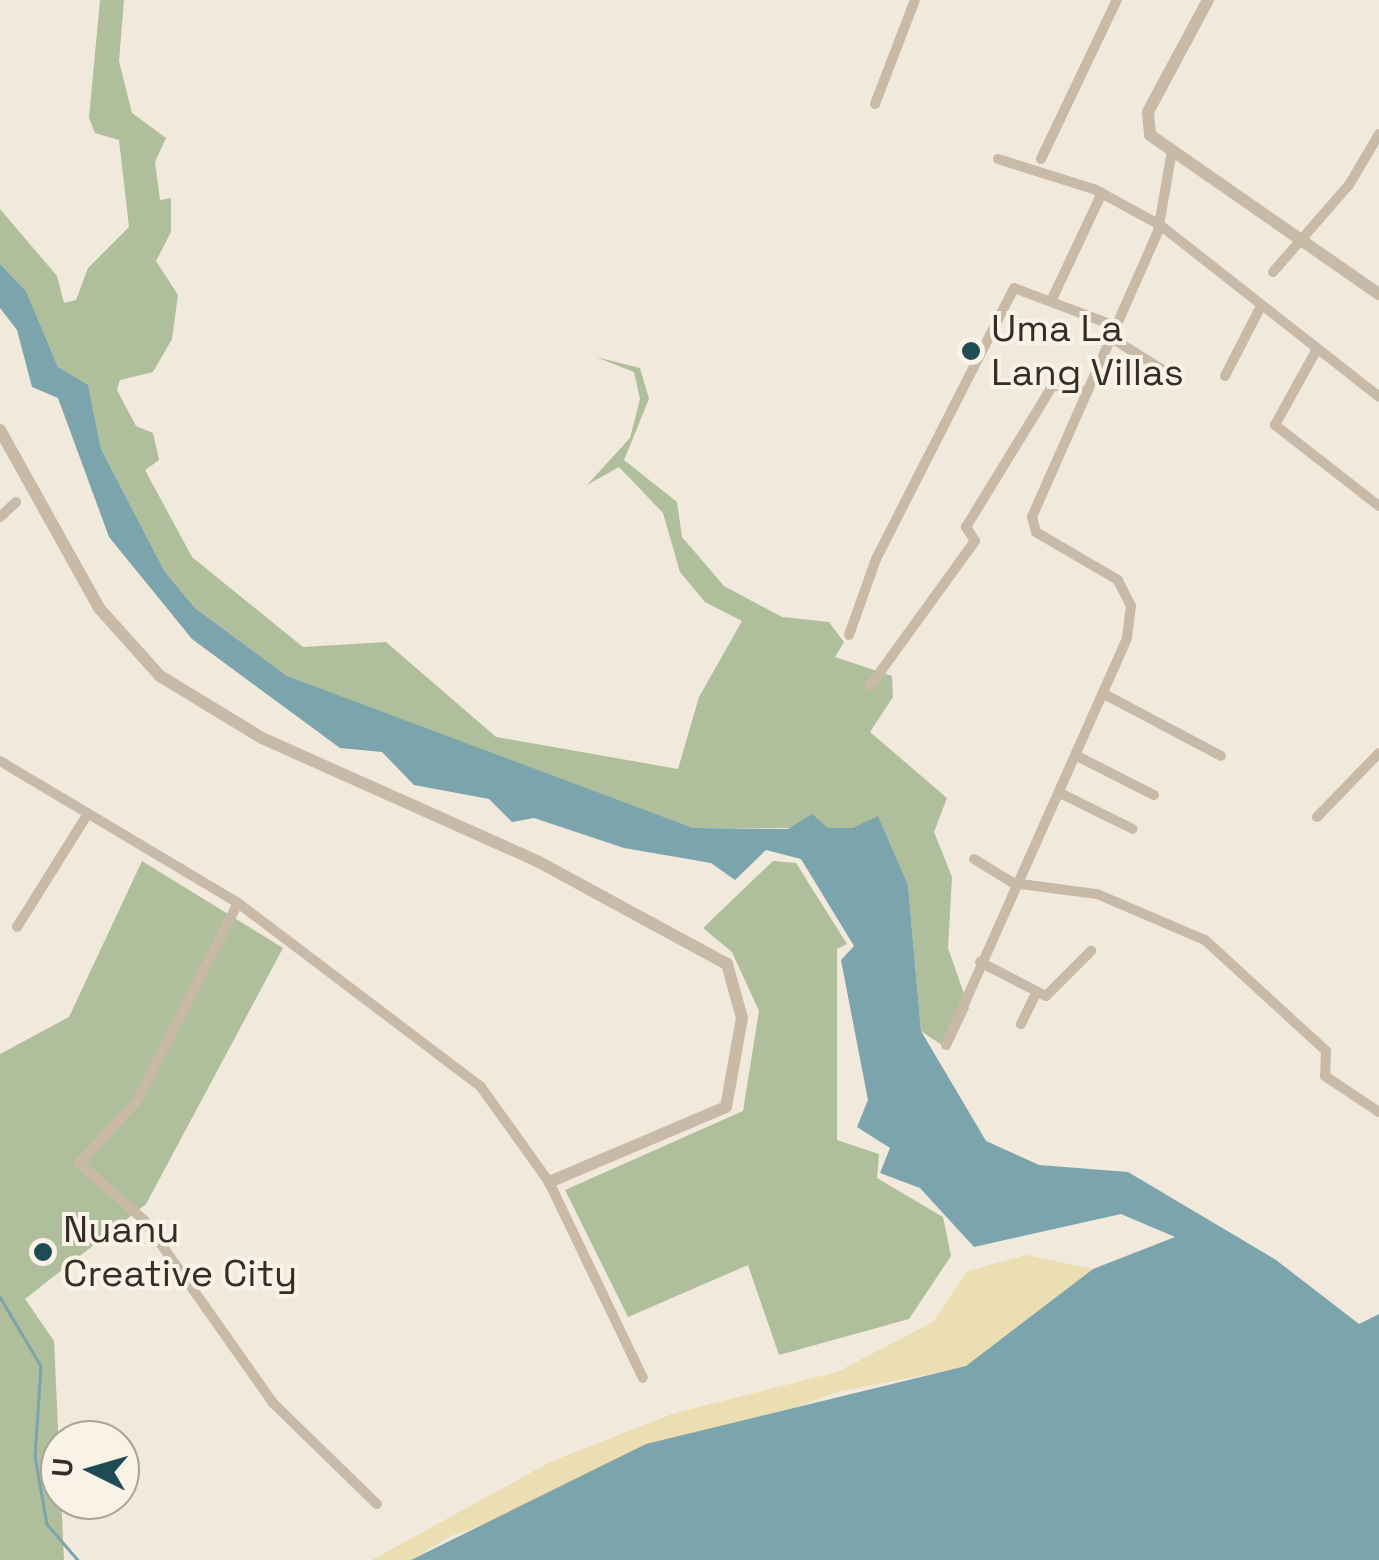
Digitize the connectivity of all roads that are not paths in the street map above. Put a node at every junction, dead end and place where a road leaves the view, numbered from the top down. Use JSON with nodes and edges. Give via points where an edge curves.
{"nodes":[{"id":1,"x":915,"y":0,"type":"edge"},
{"id":2,"x":1117,"y":0,"type":"edge"},
{"id":3,"x":1208,"y":0,"type":"edge"},
{"id":4,"x":875,"y":104,"type":"dead end"},
{"id":5,"x":1379,"y":134,"type":"edge"},
{"id":6,"x":1172,"y":151,"type":"junction"},
{"id":7,"x":1041,"y":158,"type":"dead end"},
{"id":8,"x":998,"y":159,"type":"dead end"},
{"id":9,"x":1102,"y":193,"type":"junction"},
{"id":10,"x":1159,"y":228,"type":"junction"},
{"id":11,"x":1304,"y":240,"type":"junction"},
{"id":12,"x":1273,"y":272,"type":"dead end"},
{"id":13,"x":1379,"y":294,"type":"edge"},
{"id":14,"x":1053,"y":297,"type":"junction"},
{"id":15,"x":1261,"y":306,"type":"junction"},
{"id":16,"x":1115,"y":326,"type":"junction"},
{"id":17,"x":1110,"y":338,"type":"junction"},
{"id":18,"x":1316,"y":349,"type":"junction"},
{"id":19,"x":1166,"y":372,"type":"dead end"},
{"id":20,"x":1225,"y":376,"type":"dead end"},
{"id":21,"x":1088,"y":392,"type":"junction"},
{"id":22,"x":1379,"y":397,"type":"edge"},
{"id":23,"x":0,"y":430,"type":"edge"},
{"id":24,"x":16,"y":502,"type":"dead end"},
{"id":25,"x":1379,"y":506,"type":"edge"},
{"id":26,"x":0,"y":517,"type":"edge"},
{"id":27,"x":849,"y":636,"type":"dead end"},
{"id":28,"x":870,"y":686,"type":"dead end"},
{"id":29,"x":1106,"y":695,"type":"junction"},
{"id":30,"x":1379,"y":753,"type":"edge"},
{"id":31,"x":1221,"y":756,"type":"dead end"},
{"id":32,"x":1080,"y":757,"type":"junction"},
{"id":33,"x":0,"y":761,"type":"edge"},
{"id":34,"x":1060,"y":794,"type":"junction"},
{"id":35,"x":1154,"y":795,"type":"dead end"},
{"id":36,"x":87,"y":815,"type":"junction"},
{"id":37,"x":1317,"y":817,"type":"dead end"},
{"id":38,"x":1133,"y":829,"type":"dead end"},
{"id":39,"x":974,"y":858,"type":"dead end"},
{"id":40,"x":1013,"y":883,"type":"junction"},
{"id":41,"x":238,"y":904,"type":"junction"},
{"id":42,"x":16,"y":927,"type":"dead end"},
{"id":43,"x":1091,"y":950,"type":"dead end"},
{"id":44,"x":980,"y":962,"type":"junction"},
{"id":45,"x":1036,"y":995,"type":"junction"},
{"id":46,"x":1020,"y":1024,"type":"dead end"},
{"id":47,"x":946,"y":1045,"type":"dead end"},
{"id":48,"x":1379,"y":1112,"type":"edge"},
{"id":49,"x":549,"y":1182,"type":"junction"},
{"id":50,"x":643,"y":1378,"type":"dead end"},
{"id":51,"x":377,"y":1504,"type":"dead end"}],
"edges":[{"from":1,"to":4,"type":"street"},
{"from":2,"to":7,"type":"street"},
{"from":3,"to":6,"type":"street","via":[[1146,119],[1150,136]]},
{"from":5,"to":11,"type":"street"},
{"from":6,"to":10,"type":"street","via":[[1160,181]]},
{"from":6,"to":11,"type":"street"},
{"from":8,"to":9,"type":"street"},
{"from":9,"to":10,"type":"street"},
{"from":9,"to":14,"type":"street"},
{"from":10,"to":15,"type":"street"},
{"from":10,"to":16,"type":"street"},
{"from":11,"to":12,"type":"street"},
{"from":11,"to":13,"type":"street"},
{"from":14,"to":16,"type":"street"},
{"from":14,"to":27,"type":"street","via":[[1014,288],[876,559]]},
{"from":15,"to":18,"type":"street"},
{"from":15,"to":20,"type":"street"},
{"from":16,"to":17,"type":"street"},
{"from":17,"to":19,"type":"street"},
{"from":17,"to":21,"type":"street"},
{"from":18,"to":22,"type":"street"},
{"from":18,"to":25,"type":"street","via":[[1274,424]]},
{"from":21,"to":28,"type":"street","via":[[1052,385],[966,527],[975,541]]},
{"from":21,"to":29,"type":"street","via":[[1032,525],[1128,593],[1127,638]]},
{"from":23,"to":49,"type":"street","via":[[99,608],[160,676],[262,738],[539,862],[727,964],[742,1018],[726,1107]]},
{"from":24,"to":26,"type":"street"},
{"from":29,"to":31,"type":"street"},
{"from":29,"to":32,"type":"street"},
{"from":30,"to":37,"type":"street"},
{"from":32,"to":34,"type":"street"},
{"from":32,"to":35,"type":"street"},
{"from":33,"to":36,"type":"street"},
{"from":34,"to":38,"type":"street"},
{"from":34,"to":40,"type":"street"},
{"from":36,"to":41,"type":"street"},
{"from":36,"to":42,"type":"street"},
{"from":39,"to":40,"type":"street"},
{"from":40,"to":44,"type":"street"},
{"from":40,"to":48,"type":"street","via":[[1097,894],[1205,940],[1326,1051],[1325,1076]]},
{"from":41,"to":49,"type":"street","via":[[461,1069]]},
{"from":41,"to":51,"type":"street","via":[[136,1102],[79,1162],[144,1220],[272,1403]]},
{"from":43,"to":45,"type":"street","via":[[1050,994]]},
{"from":44,"to":45,"type":"street"},
{"from":44,"to":47,"type":"street"},
{"from":45,"to":46,"type":"street"},
{"from":49,"to":50,"type":"street"}]}
